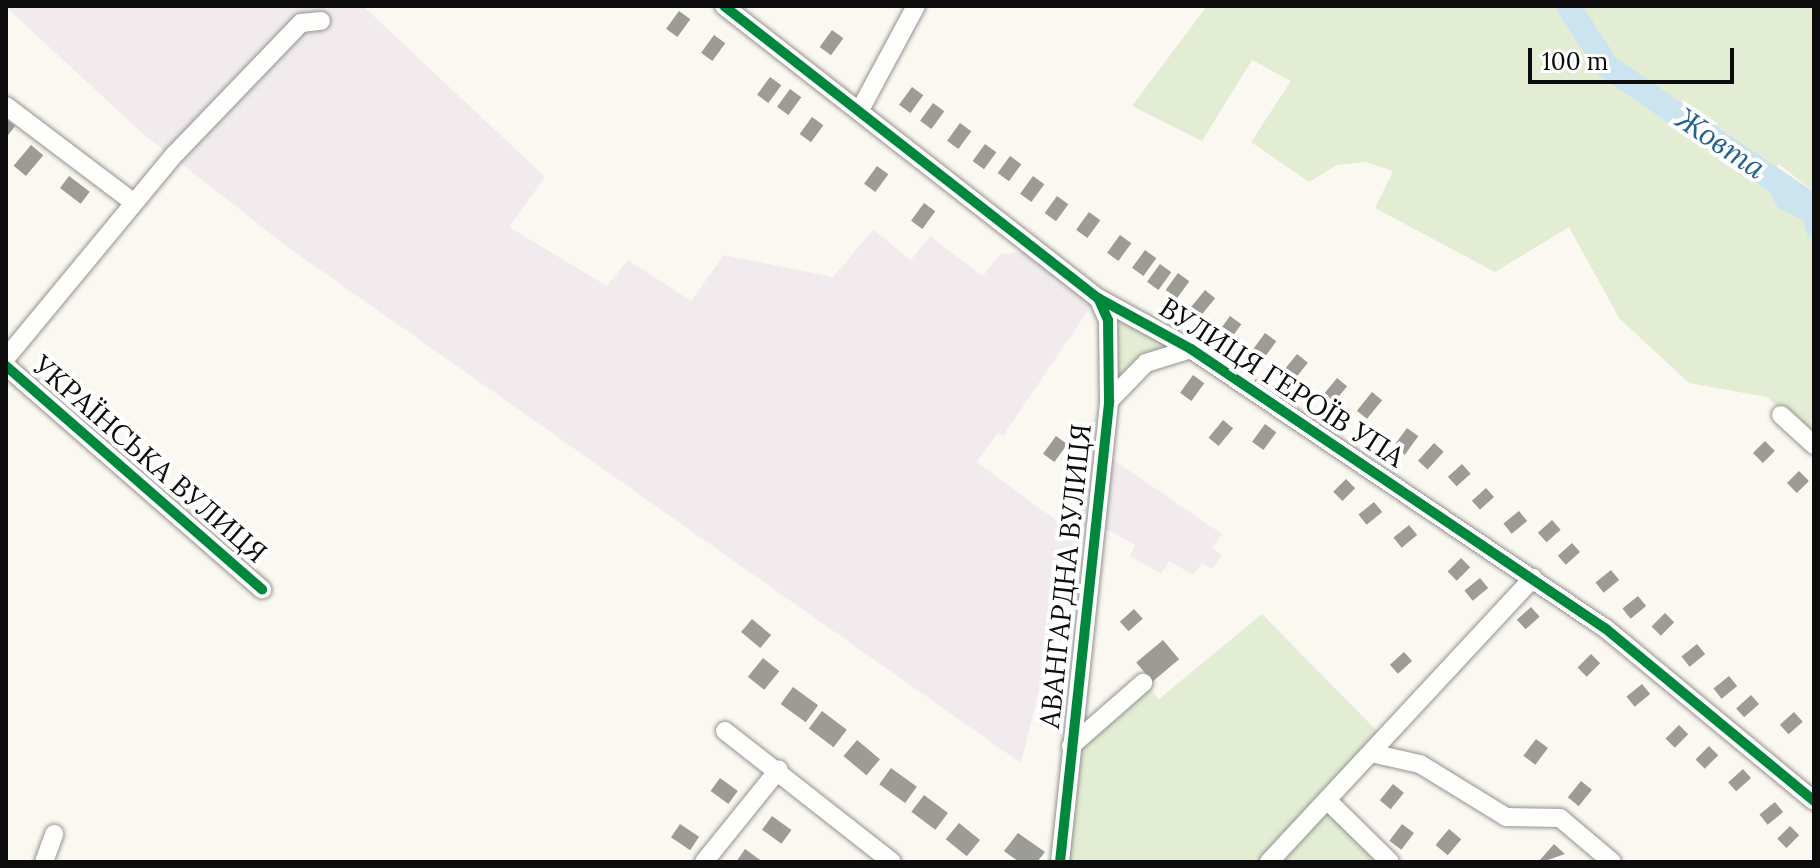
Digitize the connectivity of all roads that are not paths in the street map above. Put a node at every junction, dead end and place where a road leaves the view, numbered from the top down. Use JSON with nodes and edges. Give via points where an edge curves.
{"nodes":[{"id":1,"x":724,"y":6,"type":"edge"},
{"id":2,"x":916,"y":6,"type":"edge"},
{"id":3,"x":321,"y":21,"type":"dead end"},
{"id":4,"x":6,"y":106,"type":"edge"},
{"id":5,"x":860,"y":110,"type":"junction"},
{"id":6,"x":133,"y":202,"type":"junction"},
{"id":7,"x":1098,"y":298,"type":"junction"},
{"id":8,"x":1191,"y":349,"type":"junction"},
{"id":9,"x":6,"y":358,"type":"edge"},
{"id":10,"x":6,"y":366,"type":"edge"},
{"id":11,"x":1109,"y":401,"type":"junction"},
{"id":12,"x":1781,"y":415,"type":"dead end"},
{"id":13,"x":1814,"y":445,"type":"edge"},
{"id":14,"x":1533,"y":578,"type":"junction"},
{"id":15,"x":262,"y":589,"type":"dead end"},
{"id":16,"x":1143,"y":683,"type":"dead end"},
{"id":17,"x":725,"y":731,"type":"dead end"},
{"id":18,"x":1071,"y":746,"type":"junction"},
{"id":19,"x":1371,"y":753,"type":"junction"},
{"id":20,"x":779,"y":769,"type":"junction"},
{"id":21,"x":1327,"y":800,"type":"junction"},
{"id":22,"x":1814,"y":801,"type":"edge"},
{"id":23,"x":54,"y":834,"type":"dead end"},
{"id":24,"x":44,"y":862,"type":"edge"},
{"id":25,"x":704,"y":862,"type":"edge"},
{"id":26,"x":892,"y":862,"type":"edge"},
{"id":27,"x":1060,"y":862,"type":"edge"},
{"id":28,"x":1269,"y":862,"type":"edge"},
{"id":29,"x":1390,"y":862,"type":"edge"},
{"id":30,"x":1612,"y":862,"type":"edge"}],
"edges":[{"from":1,"to":5,"type":"street","name":"ВУЛИЦЯ ГЕРОЇВ УПА"},
{"from":2,"to":5,"type":"street"},
{"from":3,"to":6,"type":"street","via":[[301,23]]},
{"from":4,"to":6,"type":"street"},
{"from":5,"to":7,"type":"street","name":"ВУЛИЦЯ ГЕРОЇВ УПА"},
{"from":6,"to":9,"type":"street"},
{"from":7,"to":8,"type":"street","name":"ВУЛИЦЯ ГЕРОЇВ УПА"},
{"from":7,"to":11,"type":"street","name":"АВАНГАРДНА ВУЛИЦЯ","via":[[1108,320]]},
{"from":8,"to":11,"type":"street","via":[[1146,363]]},
{"from":8,"to":14,"type":"street","name":"ВУЛИЦЯ ГЕРОЇВ УПА"},
{"from":10,"to":15,"type":"street","name":"УКРАЇНСЬКА ВУЛИЦЯ"},
{"from":11,"to":18,"type":"street","name":"АВАНГАРДНА ВУЛИЦЯ"},
{"from":12,"to":13,"type":"street"},
{"from":14,"to":19,"type":"street"},
{"from":14,"to":22,"type":"street","name":"ВУЛИЦЯ ГЕРОЇВ УПА"},
{"from":16,"to":18,"type":"street"},
{"from":17,"to":20,"type":"street"},
{"from":18,"to":27,"type":"street","name":"АВАНГАРДНА ВУЛИЦЯ"},
{"from":19,"to":21,"type":"street"},
{"from":19,"to":30,"type":"street","via":[[1420,764],[1506,817],[1560,818]]},
{"from":20,"to":25,"type":"street"},
{"from":20,"to":26,"type":"street"},
{"from":21,"to":28,"type":"street"},
{"from":21,"to":29,"type":"street"},
{"from":23,"to":24,"type":"street"}]}
